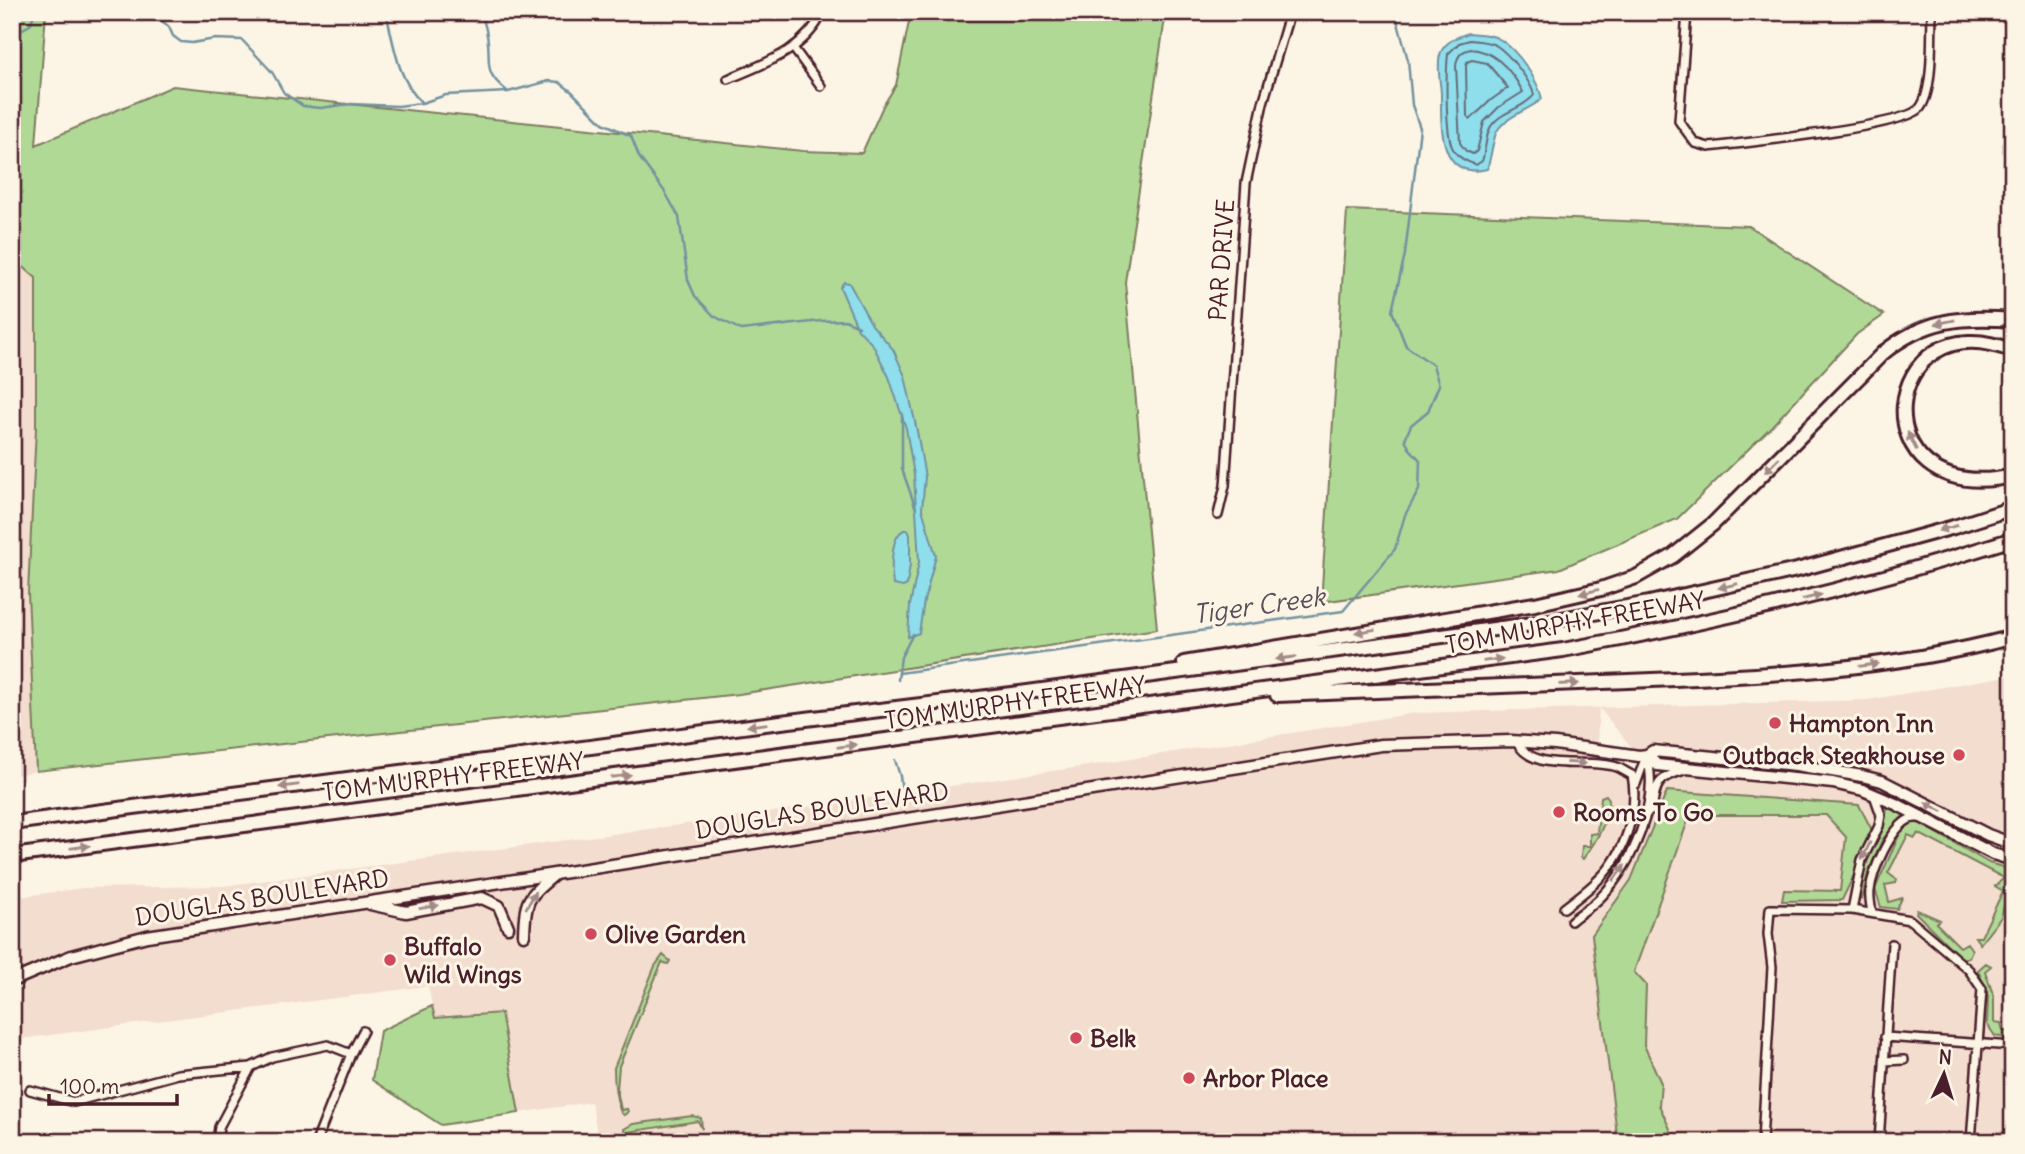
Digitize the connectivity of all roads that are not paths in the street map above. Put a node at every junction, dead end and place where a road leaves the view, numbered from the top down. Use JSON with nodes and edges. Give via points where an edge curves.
{"nodes":[{"id":1,"x":823,"y":12,"type":"edge"},
{"id":2,"x":1290,"y":12,"type":"edge"},
{"id":3,"x":1687,"y":12,"type":"edge"},
{"id":4,"x":1932,"y":12,"type":"edge"},
{"id":5,"x":794,"y":49,"type":"junction"},
{"id":6,"x":728,"y":79,"type":"dead end"},
{"id":7,"x":821,"y":86,"type":"dead end"},
{"id":8,"x":2013,"y":320,"type":"edge"},
{"id":9,"x":2013,"y":351,"type":"edge"},
{"id":10,"x":2013,"y":476,"type":"edge"},
{"id":11,"x":2013,"y":508,"type":"edge"},
{"id":12,"x":1218,"y":515,"type":"dead end"},
{"id":13,"x":2013,"y":539,"type":"edge"},
{"id":14,"x":2013,"y":637,"type":"edge"},
{"id":15,"x":1020,"y":693,"type":"junction"},
{"id":16,"x":1207,"y":698,"type":"junction"},
{"id":17,"x":1516,"y":741,"type":"junction"},
{"id":18,"x":1647,"y":755,"type":"junction"},
{"id":19,"x":1690,"y":769,"type":"junction"},
{"id":20,"x":1877,"y":780,"type":"junction"},
{"id":21,"x":1813,"y":781,"type":"junction"},
{"id":22,"x":1635,"y":790,"type":"junction"},
{"id":23,"x":1874,"y":794,"type":"junction"},
{"id":24,"x":1646,"y":814,"type":"junction"},
{"id":25,"x":1922,"y":817,"type":"junction"},
{"id":26,"x":12,"y":823,"type":"edge"},
{"id":27,"x":2013,"y":844,"type":"edge"},
{"id":28,"x":12,"y":856,"type":"edge"},
{"id":29,"x":2013,"y":860,"type":"edge"},
{"id":30,"x":556,"y":874,"type":"junction"},
{"id":31,"x":363,"y":902,"type":"junction"},
{"id":32,"x":1564,"y":908,"type":"dead end"},
{"id":33,"x":1852,"y":910,"type":"junction"},
{"id":34,"x":1872,"y":914,"type":"junction"},
{"id":35,"x":1571,"y":920,"type":"dead end"},
{"id":36,"x":508,"y":927,"type":"dead end"},
{"id":37,"x":524,"y":935,"type":"dead end"},
{"id":38,"x":1892,"y":944,"type":"dead end"},
{"id":39,"x":12,"y":981,"type":"edge"},
{"id":40,"x":363,"y":1031,"type":"dead end"},
{"id":41,"x":1885,"y":1037,"type":"junction"},
{"id":42,"x":1978,"y":1045,"type":"junction"},
{"id":43,"x":2013,"y":1046,"type":"edge"},
{"id":44,"x":351,"y":1054,"type":"junction"},
{"id":45,"x":1904,"y":1060,"type":"dead end"},
{"id":46,"x":1884,"y":1061,"type":"junction"},
{"id":47,"x":251,"y":1067,"type":"junction"},
{"id":48,"x":30,"y":1090,"type":"dead end"},
{"id":49,"x":217,"y":1142,"type":"edge"},
{"id":50,"x":316,"y":1142,"type":"edge"},
{"id":51,"x":1762,"y":1142,"type":"edge"},
{"id":52,"x":1879,"y":1142,"type":"edge"},
{"id":53,"x":1971,"y":1142,"type":"edge"}],
"edges":[{"from":1,"to":5,"type":"street"},
{"from":2,"to":12,"type":"street","name":"PAR DRIVE","via":[[1246,183],[1225,486]]},
{"from":3,"to":4,"type":"street","via":[[1679,121],[1695,144],[1709,147],[1865,126],[1911,114],[1920,107],[1930,81]]},
{"from":5,"to":6,"type":"street"},
{"from":5,"to":7,"type":"street"},
{"from":8,"to":15,"type":"highway","one_way":true,"via":[[1951,320],[1904,338],[1703,532],[1656,567],[1619,584],[1535,604]]},
{"from":10,"to":9,"type":"highway","one_way":true,"via":[[1972,480],[1939,472],[1915,450],[1903,414],[1912,376],[1935,351],[1973,341]]},
{"from":11,"to":15,"type":"highway","name":"TOM MURPHY FREEWAY","one_way":true,"via":[[1797,570],[1624,608]]},
{"from":16,"to":13,"type":"highway","name":"TOM MURPHY FREEWAY","one_way":true,"via":[[1524,655],[1679,628],[1852,587]]},
{"from":16,"to":14,"type":"highway","one_way":true,"via":[[1786,674],[1908,660]]},
{"from":15,"to":26,"type":"highway","name":"TOM MURPHY FREEWAY","one_way":true},
{"from":28,"to":16,"type":"highway","name":"TOM MURPHY FREEWAY","one_way":true},
{"from":17,"to":18,"type":"main road","name":"DOUGLAS BOULEVARD"},
{"from":17,"to":22,"type":"street","one_way":true,"via":[[1537,760],[1617,767],[1632,775]]},
{"from":17,"to":30,"type":"main road","name":"DOUGLAS BOULEVARD","via":[[1356,748]]},
{"from":18,"to":19,"type":"main road","name":"DOUGLAS BOULEVARD","via":[[1657,765]]},
{"from":18,"to":20,"type":"main road","name":"DOUGLAS BOULEVARD","via":[[1653,751],[1773,763]]},
{"from":18,"to":22,"type":"street"},
{"from":18,"to":24,"type":"street"},
{"from":19,"to":21,"type":"main road","name":"DOUGLAS BOULEVARD"},
{"from":19,"to":24,"type":"street","via":[[1656,785],[1652,810]]},
{"from":20,"to":21,"type":"main road","via":[[1870,784],[1826,777]]},
{"from":27,"to":20,"type":"main road","name":"DOUGLAS BOULEVARD","one_way":true},
{"from":21,"to":23,"type":"main road","name":"DOUGLAS BOULEVARD"},
{"from":22,"to":32,"type":"street","via":[[1625,842],[1601,878]]},
{"from":23,"to":25,"type":"main road","name":"DOUGLAS BOULEVARD"},
{"from":23,"to":33,"type":"street","one_way":true,"via":[[1881,815],[1862,860]]},
{"from":35,"to":24,"type":"street","one_way":true,"via":[[1601,898],[1631,858]]},
{"from":25,"to":29,"type":"main road","name":"DOUGLAS BOULEVARD"},
{"from":25,"to":34,"type":"street","via":[[1910,818],[1886,845],[1870,891]]},
{"from":30,"to":31,"type":"main road","name":"DOUGLAS BOULEVARD"},
{"from":37,"to":30,"type":"main road","one_way":true,"via":[[525,908],[532,894]]},
{"from":31,"to":36,"type":"main road","one_way":true,"via":[[406,912],[482,898],[499,906]]},
{"from":31,"to":39,"type":"main road","name":"DOUGLAS BOULEVARD","via":[[147,936],[71,956]]},
{"from":33,"to":34,"type":"street"},
{"from":33,"to":51,"type":"street","via":[[1770,909],[1772,967]]},
{"from":34,"to":42,"type":"street","via":[[1910,920],[1969,970],[1982,989]]},
{"from":38,"to":41,"type":"street"},
{"from":40,"to":44,"type":"street"},
{"from":41,"to":42,"type":"street"},
{"from":41,"to":46,"type":"street"},
{"from":42,"to":43,"type":"street"},
{"from":42,"to":53,"type":"street"},
{"from":44,"to":47,"type":"street","via":[[328,1045],[272,1057]]},
{"from":44,"to":50,"type":"street"},
{"from":45,"to":46,"type":"street"},
{"from":46,"to":52,"type":"street"},
{"from":47,"to":48,"type":"street","via":[[178,1074],[74,1102]]},
{"from":47,"to":49,"type":"street","via":[[219,1127]]}]}
